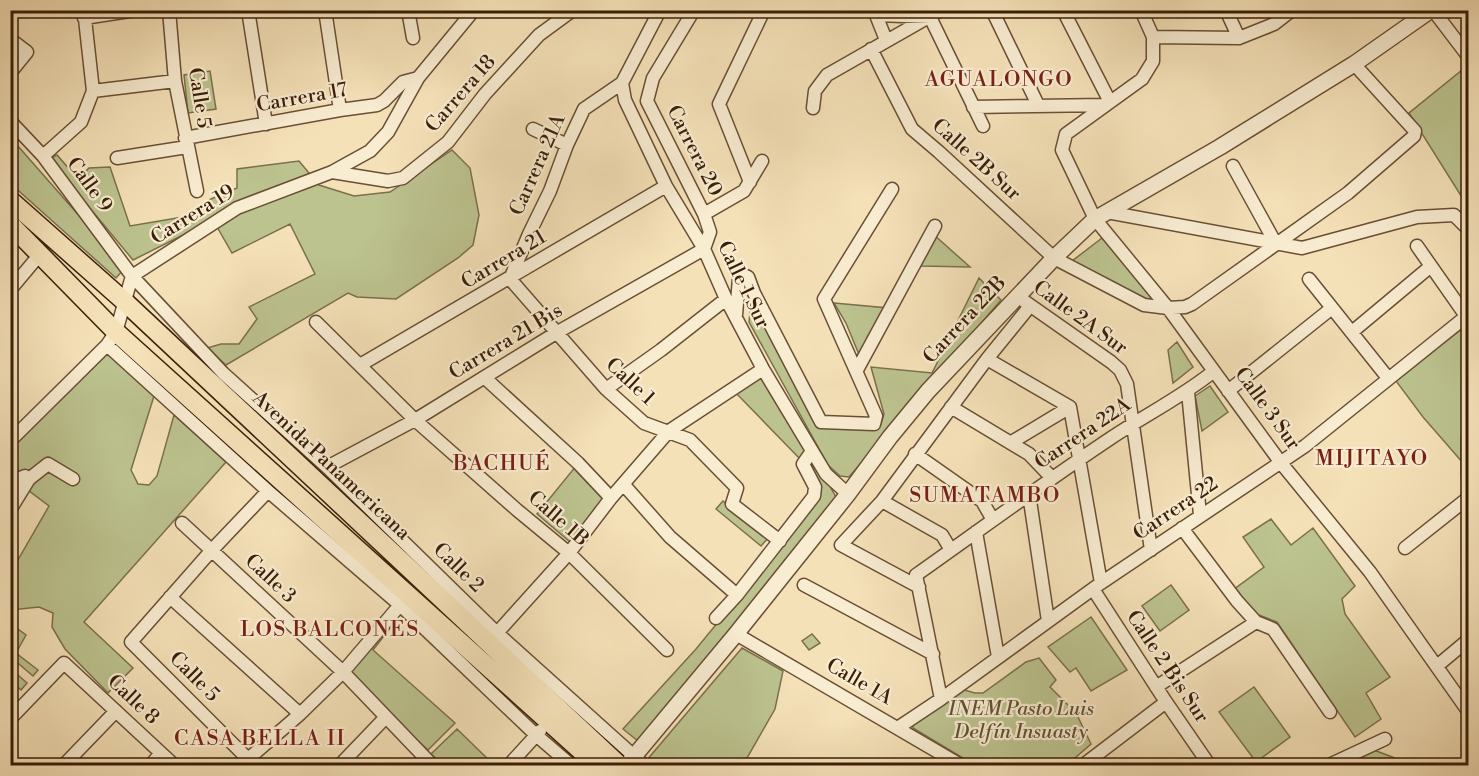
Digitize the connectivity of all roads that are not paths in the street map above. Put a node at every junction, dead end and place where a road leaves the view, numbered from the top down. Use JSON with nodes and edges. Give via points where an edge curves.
{"nodes":[{"id":1,"x":136,"y":10,"type":"edge"},
{"id":2,"x":169,"y":10,"type":"edge"},
{"id":3,"x":248,"y":10,"type":"edge"},
{"id":4,"x":325,"y":10,"type":"edge"},
{"id":5,"x":408,"y":10,"type":"edge"},
{"id":6,"x":474,"y":10,"type":"edge"},
{"id":7,"x":573,"y":10,"type":"edge"},
{"id":8,"x":660,"y":10,"type":"edge"},
{"id":9,"x":694,"y":10,"type":"edge"},
{"id":10,"x":764,"y":10,"type":"edge"},
{"id":11,"x":992,"y":10,"type":"edge"},
{"id":12,"x":1063,"y":10,"type":"edge"},
{"id":13,"x":1141,"y":10,"type":"edge"},
{"id":14,"x":1226,"y":10,"type":"edge"},
{"id":15,"x":1292,"y":10,"type":"edge"},
{"id":16,"x":938,"y":12,"type":"edge"},
{"id":17,"x":875,"y":13,"type":"edge"},
{"id":18,"x":1425,"y":13,"type":"edge"},
{"id":19,"x":84,"y":14,"type":"edge"},
{"id":20,"x":1153,"y":37,"type":"junction"},
{"id":21,"x":413,"y":38,"type":"dead end"},
{"id":22,"x":1239,"y":38,"type":"junction"},
{"id":23,"x":10,"y":39,"type":"edge"},
{"id":24,"x":886,"y":40,"type":"junction"},
{"id":25,"x":871,"y":49,"type":"junction"},
{"id":26,"x":1468,"y":56,"type":"edge"},
{"id":27,"x":1354,"y":64,"type":"junction"},
{"id":28,"x":10,"y":73,"type":"edge"},
{"id":29,"x":418,"y":78,"type":"junction"},
{"id":30,"x":175,"y":81,"type":"junction"},
{"id":31,"x":622,"y":83,"type":"junction"},
{"id":32,"x":93,"y":91,"type":"junction"},
{"id":33,"x":1108,"y":104,"type":"junction"},
{"id":34,"x":1038,"y":105,"type":"junction"},
{"id":35,"x":973,"y":107,"type":"junction"},
{"id":36,"x":813,"y":108,"type":"dead end"},
{"id":37,"x":340,"y":110,"type":"junction"},
{"id":38,"x":10,"y":121,"type":"edge"},
{"id":39,"x":266,"y":124,"type":"junction"},
{"id":40,"x":982,"y":126,"type":"dead end"},
{"id":41,"x":533,"y":129,"type":"dead end"},
{"id":42,"x":186,"y":142,"type":"junction"},
{"id":43,"x":567,"y":145,"type":"junction"},
{"id":44,"x":43,"y":156,"type":"junction"},
{"id":45,"x":117,"y":158,"type":"dead end"},
{"id":46,"x":762,"y":161,"type":"dead end"},
{"id":47,"x":1233,"y":166,"type":"dead end"},
{"id":48,"x":332,"y":172,"type":"junction"},
{"id":49,"x":750,"y":182,"type":"junction"},
{"id":50,"x":666,"y":186,"type":"junction"},
{"id":51,"x":892,"y":189,"type":"dead end"},
{"id":52,"x":196,"y":191,"type":"dead end"},
{"id":53,"x":10,"y":200,"type":"edge"},
{"id":54,"x":705,"y":214,"type":"junction"},
{"id":55,"x":1101,"y":215,"type":"junction"},
{"id":56,"x":10,"y":224,"type":"edge"},
{"id":57,"x":935,"y":226,"type":"dead end"},
{"id":58,"x":1468,"y":229,"type":"edge"},
{"id":59,"x":1276,"y":244,"type":"junction"},
{"id":60,"x":1417,"y":246,"type":"dead end"},
{"id":61,"x":704,"y":249,"type":"junction"},
{"id":62,"x":41,"y":253,"type":"junction"},
{"id":63,"x":1054,"y":258,"type":"junction"},
{"id":64,"x":1431,"y":266,"type":"junction"},
{"id":65,"x":132,"y":276,"type":"junction"},
{"id":66,"x":510,"y":279,"type":"junction"},
{"id":67,"x":1309,"y":279,"type":"dead end"},
{"id":68,"x":10,"y":290,"type":"edge"},
{"id":69,"x":1016,"y":296,"type":"junction"},
{"id":70,"x":726,"y":299,"type":"junction"},
{"id":71,"x":124,"y":301,"type":"junction"},
{"id":72,"x":1030,"y":306,"type":"junction"},
{"id":73,"x":1168,"y":308,"type":"junction"},
{"id":74,"x":1332,"y":308,"type":"junction"},
{"id":75,"x":736,"y":315,"type":"junction"},
{"id":76,"x":1467,"y":316,"type":"edge"},
{"id":77,"x":316,"y":322,"type":"dead end"},
{"id":78,"x":1352,"y":332,"type":"junction"},
{"id":79,"x":556,"y":333,"type":"junction"},
{"id":80,"x":112,"y":339,"type":"junction"},
{"id":81,"x":987,"y":359,"type":"junction"},
{"id":82,"x":360,"y":365,"type":"junction"},
{"id":83,"x":763,"y":369,"type":"junction"},
{"id":84,"x":857,"y":370,"type":"junction"},
{"id":85,"x":1215,"y":371,"type":"junction"},
{"id":86,"x":485,"y":378,"type":"junction"},
{"id":87,"x":1388,"y":378,"type":"junction"},
{"id":88,"x":606,"y":389,"type":"junction"},
{"id":89,"x":1228,"y":391,"type":"junction"},
{"id":90,"x":1188,"y":392,"type":"junction"},
{"id":91,"x":951,"y":407,"type":"junction"},
{"id":92,"x":1070,"y":407,"type":"junction"},
{"id":93,"x":415,"y":420,"type":"junction"},
{"id":94,"x":1132,"y":423,"type":"junction"},
{"id":95,"x":669,"y":431,"type":"junction"},
{"id":96,"x":1468,"y":436,"type":"edge"},
{"id":97,"x":10,"y":441,"type":"edge"},
{"id":98,"x":1010,"y":443,"type":"junction"},
{"id":99,"x":812,"y":451,"type":"junction"},
{"id":100,"x":915,"y":454,"type":"junction"},
{"id":101,"x":1079,"y":459,"type":"junction"},
{"id":102,"x":1281,"y":463,"type":"junction"},
{"id":103,"x":327,"y":467,"type":"junction"},
{"id":104,"x":1468,"y":477,"type":"edge"},
{"id":105,"x":1052,"y":478,"type":"junction"},
{"id":106,"x":29,"y":479,"type":"junction"},
{"id":107,"x":73,"y":479,"type":"dead end"},
{"id":108,"x":10,"y":482,"type":"edge"},
{"id":109,"x":624,"y":485,"type":"junction"},
{"id":110,"x":268,"y":491,"type":"junction"},
{"id":111,"x":848,"y":494,"type":"junction"},
{"id":112,"x":1029,"y":494,"type":"junction"},
{"id":113,"x":612,"y":498,"type":"junction"},
{"id":114,"x":1468,"y":498,"type":"edge"},
{"id":115,"x":882,"y":501,"type":"junction"},
{"id":116,"x":10,"y":510,"type":"edge"},
{"id":117,"x":1200,"y":515,"type":"junction"},
{"id":118,"x":993,"y":520,"type":"junction"},
{"id":119,"x":182,"y":523,"type":"dead end"},
{"id":120,"x":1182,"y":528,"type":"junction"},
{"id":121,"x":976,"y":532,"type":"junction"},
{"id":122,"x":780,"y":541,"type":"junction"},
{"id":123,"x":1405,"y":548,"type":"dead end"},
{"id":124,"x":951,"y":550,"type":"junction"},
{"id":125,"x":1151,"y":550,"type":"junction"},
{"id":126,"x":211,"y":551,"type":"junction"},
{"id":127,"x":569,"y":553,"type":"junction"},
{"id":128,"x":917,"y":581,"type":"junction"},
{"id":129,"x":804,"y":585,"type":"dead end"},
{"id":130,"x":1097,"y":586,"type":"junction"},
{"id":131,"x":737,"y":595,"type":"junction"},
{"id":132,"x":170,"y":597,"type":"junction"},
{"id":133,"x":400,"y":605,"type":"junction"},
{"id":134,"x":716,"y":618,"type":"dead end"},
{"id":135,"x":1048,"y":621,"type":"junction"},
{"id":136,"x":1256,"y":622,"type":"junction"},
{"id":137,"x":497,"y":633,"type":"junction"},
{"id":138,"x":736,"y":634,"type":"junction"},
{"id":139,"x":1468,"y":640,"type":"edge"},
{"id":140,"x":667,"y":650,"type":"dead end"},
{"id":141,"x":933,"y":654,"type":"junction"},
{"id":142,"x":998,"y":657,"type":"junction"},
{"id":143,"x":1437,"y":666,"type":"junction"},
{"id":144,"x":343,"y":672,"type":"junction"},
{"id":145,"x":1156,"y":687,"type":"junction"},
{"id":146,"x":941,"y":699,"type":"junction"},
{"id":147,"x":1166,"y":702,"type":"junction"},
{"id":148,"x":116,"y":711,"type":"junction"},
{"id":149,"x":1468,"y":711,"type":"edge"},
{"id":150,"x":1330,"y":712,"type":"dead end"},
{"id":151,"x":300,"y":714,"type":"junction"},
{"id":152,"x":385,"y":718,"type":"junction"},
{"id":153,"x":10,"y":719,"type":"edge"},
{"id":154,"x":549,"y":722,"type":"junction"},
{"id":155,"x":899,"y":727,"type":"junction"},
{"id":156,"x":536,"y":735,"type":"junction"},
{"id":157,"x":1385,"y":739,"type":"dead end"},
{"id":158,"x":161,"y":753,"type":"junction"},
{"id":159,"x":627,"y":762,"type":"edge"},
{"id":160,"x":247,"y":763,"type":"edge"},
{"id":161,"x":63,"y":765,"type":"edge"},
{"id":162,"x":150,"y":765,"type":"edge"},
{"id":163,"x":175,"y":765,"type":"edge"},
{"id":164,"x":339,"y":765,"type":"edge"},
{"id":165,"x":433,"y":765,"type":"edge"},
{"id":166,"x":508,"y":765,"type":"edge"},
{"id":167,"x":572,"y":765,"type":"edge"},
{"id":168,"x":598,"y":765,"type":"edge"},
{"id":169,"x":645,"y":765,"type":"edge"},
{"id":170,"x":962,"y":765,"type":"edge"},
{"id":171,"x":1082,"y":765,"type":"edge"},
{"id":172,"x":1210,"y":765,"type":"edge"},
{"id":173,"x":1327,"y":765,"type":"edge"}],
"edges":[{"from":1,"to":19,"type":"street"},
{"from":2,"to":30,"type":"street","name":"Calle 5"},
{"from":3,"to":39,"type":"street"},
{"from":4,"to":37,"type":"street"},
{"from":5,"to":21,"type":"street"},
{"from":6,"to":29,"type":"street","name":"Carrera 17"},
{"from":7,"to":48,"type":"street","name":"Carrera 18","via":[[539,35],[448,142],[403,178],[388,181]]},
{"from":8,"to":31,"type":"street"},
{"from":9,"to":54,"type":"street","name":"Carrera 20","via":[[653,78],[647,101]]},
{"from":10,"to":49,"type":"street","via":[[719,104]]},
{"from":11,"to":34,"type":"street"},
{"from":12,"to":33,"type":"street"},
{"from":13,"to":20,"type":"street"},
{"from":14,"to":22,"type":"street"},
{"from":15,"to":22,"type":"street","via":[[1274,24]]},
{"from":16,"to":17,"type":"street"},
{"from":16,"to":24,"type":"street"},
{"from":16,"to":35,"type":"street"},
{"from":17,"to":24,"type":"street"},
{"from":18,"to":26,"type":"street"},
{"from":18,"to":27,"type":"street","name":"Carrera 22B"},
{"from":19,"to":32,"type":"street"},
{"from":20,"to":22,"type":"street"},
{"from":20,"to":33,"type":"street","via":[[1153,61],[1142,80]]},
{"from":23,"to":28,"type":"street","via":[[27,52]]},
{"from":24,"to":25,"type":"street"},
{"from":25,"to":36,"type":"street","via":[[827,75],[815,91]]},
{"from":25,"to":63,"type":"street","name":"Calle 2B Sur","via":[[912,129]]},
{"from":27,"to":55,"type":"street","name":"Carrera 22B"},
{"from":27,"to":59,"type":"street","via":[[1415,131],[1414,136],[1348,193]]},
{"from":29,"to":37,"type":"street","name":"Carrera 17","via":[[404,82],[377,105]]},
{"from":29,"to":48,"type":"street","name":"Carrera 17","via":[[380,143]]},
{"from":30,"to":32,"type":"street"},
{"from":30,"to":42,"type":"street","name":"Calle 5"},
{"from":31,"to":43,"type":"street","name":"Carrera 21A","via":[[584,109]]},
{"from":31,"to":50,"type":"street","name":"Calle 1 Sur","via":[[625,100]]},
{"from":32,"to":44,"type":"street","via":[[81,122]]},
{"from":33,"to":34,"type":"street"},
{"from":33,"to":55,"type":"street","name":"Calle 3 Sur","via":[[1066,134],[1062,150]]},
{"from":34,"to":35,"type":"street"},
{"from":35,"to":40,"type":"street"},
{"from":37,"to":39,"type":"street","name":"Carrera 17"},
{"from":38,"to":44,"type":"street","name":"Calle 9"},
{"from":39,"to":42,"type":"street","name":"Carrera 17"},
{"from":41,"to":43,"type":"street"},
{"from":42,"to":45,"type":"street"},
{"from":42,"to":52,"type":"street","name":"Calle 5"},
{"from":43,"to":66,"type":"street","name":"Carrera 21A"},
{"from":44,"to":65,"type":"street","name":"Calle 9"},
{"from":46,"to":49,"type":"street"},
{"from":47,"to":59,"type":"street"},
{"from":48,"to":65,"type":"street","name":"Carrera 19","via":[[237,208]]},
{"from":49,"to":54,"type":"street","via":[[744,191]]},
{"from":50,"to":61,"type":"street","name":"Calle 1 Sur"},
{"from":50,"to":66,"type":"street","name":"Carrera 21"},
{"from":51,"to":84,"type":"street","via":[[824,299]]},
{"from":53,"to":71,"type":"main road","name":"Avenida Panamericana"},
{"from":54,"to":61,"type":"street","name":"Carrera 20","via":[[710,232]]},
{"from":55,"to":59,"type":"street"},
{"from":55,"to":63,"type":"street","name":"Carrera 22B"},
{"from":55,"to":73,"type":"street","name":"Calle 3 Sur"},
{"from":56,"to":62,"type":"main road"},
{"from":57,"to":84,"type":"street"},
{"from":58,"to":59,"type":"street","via":[[1454,215],[1417,218],[1313,247]]},
{"from":59,"to":73,"type":"street","via":[[1192,304]]},
{"from":60,"to":64,"type":"street"},
{"from":61,"to":70,"type":"street","name":"Calle 1 Sur"},
{"from":61,"to":79,"type":"street","name":"Carrera 21 Bis"},
{"from":62,"to":68,"type":"street"},
{"from":62,"to":80,"type":"main road"},
{"from":63,"to":69,"type":"street","name":"Carrera 22B"},
{"from":63,"to":73,"type":"street","name":"Calle 2B Sur","via":[[1144,305]]},
{"from":64,"to":76,"type":"street"},
{"from":64,"to":78,"type":"street"},
{"from":65,"to":71,"type":"street"},
{"from":65,"to":103,"type":"street","name":"Calle 2","via":[[223,373]]},
{"from":66,"to":79,"type":"street","name":"Calle 1"},
{"from":66,"to":82,"type":"street","name":"Carrera 21"},
{"from":67,"to":74,"type":"street"},
{"from":69,"to":72,"type":"street","name":"Calle 2A Sur"},
{"from":69,"to":111,"type":"street","name":"Carrera 22B","via":[[928,391]]},
{"from":70,"to":75,"type":"street","name":"Calle 1 Sur"},
{"from":70,"to":88,"type":"street"},
{"from":71,"to":80,"type":"street"},
{"from":71,"to":159,"type":"main road","name":"Avenida Panamericana"},
{"from":72,"to":81,"type":"street"},
{"from":72,"to":94,"type":"street","name":"Calle 2A Sur","via":[[1120,370],[1127,384]]},
{"from":73,"to":85,"type":"street","name":"Calle 3 Sur"},
{"from":74,"to":78,"type":"street"},
{"from":74,"to":89,"type":"street"},
{"from":75,"to":83,"type":"street","name":"Calle 1 Sur"},
{"from":75,"to":84,"type":"street","via":[[739,278],[746,276],[821,422],[874,424],[876,416]]},
{"from":76,"to":87,"type":"street","name":"Carrera 22"},
{"from":77,"to":82,"type":"street","name":"Calle 1B"},
{"from":78,"to":87,"type":"street"},
{"from":79,"to":86,"type":"street","name":"Carrera 21 Bis"},
{"from":79,"to":88,"type":"street","name":"Calle 1"},
{"from":80,"to":97,"type":"street"},
{"from":80,"to":110,"type":"street"},
{"from":80,"to":154,"type":"main road"},
{"from":81,"to":91,"type":"street"},
{"from":81,"to":92,"type":"street"},
{"from":82,"to":93,"type":"street","name":"Calle 1B"},
{"from":83,"to":95,"type":"street"},
{"from":83,"to":99,"type":"street","name":"Calle 1 Sur"},
{"from":85,"to":89,"type":"street","name":"Calle 3 Sur"},
{"from":85,"to":90,"type":"street","name":"Carrera 22A"},
{"from":86,"to":93,"type":"street","name":"Carrera 21 Bis"},
{"from":86,"to":113,"type":"street"},
{"from":87,"to":102,"type":"street","name":"Carrera 22"},
{"from":88,"to":95,"type":"street","name":"Calle 1","via":[[644,423]]},
{"from":89,"to":102,"type":"street","name":"Calle 3 Sur"},
{"from":90,"to":94,"type":"street","name":"Carrera 22A"},
{"from":90,"to":117,"type":"street"},
{"from":91,"to":98,"type":"street"},
{"from":91,"to":100,"type":"street"},
{"from":92,"to":98,"type":"street"},
{"from":92,"to":101,"type":"street","name":"Calle 2 Bis Sur"},
{"from":93,"to":103,"type":"street","name":"Carrera 21 Bis"},
{"from":93,"to":127,"type":"street","name":"Calle 1B"},
{"from":94,"to":101,"type":"street","name":"Carrera 22A"},
{"from":94,"to":125,"type":"street","name":"Calle 2A Sur"},
{"from":95,"to":109,"type":"street"},
{"from":95,"to":122,"type":"street","name":"Calle 1","via":[[690,440],[737,488],[732,504]]},
{"from":96,"to":104,"type":"street"},
{"from":98,"to":105,"type":"street","via":[[1029,454]]},
{"from":99,"to":111,"type":"street","name":"Calle 1 Sur","via":[[826,474]]},
{"from":99,"to":122,"type":"street","via":[[803,464],[815,487],[814,496]]},
{"from":100,"to":115,"type":"street"},
{"from":100,"to":118,"type":"street","via":[[982,501]]},
{"from":101,"to":105,"type":"street","name":"Carrera 22A"},
{"from":101,"to":130,"type":"street","name":"Calle 2 Bis Sur"},
{"from":102,"to":117,"type":"street","name":"Carrera 22"},
{"from":102,"to":143,"type":"street","name":"Calle 3 Sur","via":[[1370,572]]},
{"from":103,"to":137,"type":"street","name":"Calle 2"},
{"from":105,"to":112,"type":"street","name":"Carrera 22A"},
{"from":106,"to":107,"type":"street","via":[[48,464]]},
{"from":106,"to":108,"type":"street","via":[[26,476]]},
{"from":106,"to":116,"type":"street"},
{"from":109,"to":113,"type":"street"},
{"from":109,"to":131,"type":"street","via":[[670,537]]},
{"from":110,"to":126,"type":"street"},
{"from":110,"to":133,"type":"street"},
{"from":111,"to":138,"type":"street","name":"Carrera 22B"},
{"from":112,"to":118,"type":"street","name":"Carrera 22A"},
{"from":112,"to":135,"type":"street"},
{"from":113,"to":127,"type":"street"},
{"from":114,"to":123,"type":"street"},
{"from":115,"to":124,"type":"street","via":[[942,535]]},
{"from":115,"to":128,"type":"street","via":[[841,545]]},
{"from":117,"to":120,"type":"street","name":"Carrera 22"},
{"from":118,"to":121,"type":"street","name":"Carrera 22A"},
{"from":119,"to":126,"type":"street","name":"Calle 3"},
{"from":120,"to":125,"type":"street","name":"Carrera 22"},
{"from":120,"to":136,"type":"street"},
{"from":121,"to":124,"type":"street","name":"Carrera 22A"},
{"from":121,"to":142,"type":"street"},
{"from":122,"to":131,"type":"street"},
{"from":124,"to":128,"type":"street","name":"Carrera 22A"},
{"from":125,"to":130,"type":"street","name":"Carrera 22"},
{"from":126,"to":132,"type":"street"},
{"from":126,"to":144,"type":"street","name":"Calle 3"},
{"from":127,"to":137,"type":"street"},
{"from":127,"to":140,"type":"street","name":"Calle 1B"},
{"from":128,"to":141,"type":"street"},
{"from":129,"to":141,"type":"street"},
{"from":130,"to":135,"type":"street","name":"Carrera 22"},
{"from":130,"to":145,"type":"street","name":"Calle 2 Bis Sur"},
{"from":131,"to":134,"type":"street"},
{"from":132,"to":151,"type":"street"},
{"from":132,"to":160,"type":"street","name":"Calle 5","via":[[131,642]]},
{"from":133,"to":144,"type":"street"},
{"from":133,"to":156,"type":"street"},
{"from":135,"to":142,"type":"street","name":"Carrera 22"},
{"from":136,"to":145,"type":"street"},
{"from":136,"to":150,"type":"street","via":[[1273,629]]},
{"from":137,"to":159,"type":"street","name":"Calle 2"},
{"from":138,"to":155,"type":"street","name":"Calle 1A"},
{"from":138,"to":159,"type":"street","name":"Carrera 22B"},
{"from":139,"to":143,"type":"street"},
{"from":141,"to":146,"type":"street"},
{"from":142,"to":146,"type":"street","name":"Carrera 22"},
{"from":143,"to":149,"type":"street","name":"Calle 3 Sur"},
{"from":144,"to":151,"type":"street"},
{"from":144,"to":152,"type":"street","name":"Calle 3"},
{"from":145,"to":147,"type":"street","name":"Calle 2 Bis Sur"},
{"from":146,"to":155,"type":"street","name":"Carrera 22"},
{"from":147,"to":171,"type":"street"},
{"from":147,"to":172,"type":"street","name":"Calle 2 Bis Sur"},
{"from":148,"to":153,"type":"street","name":"Calle 8","via":[[64,663]]},
{"from":148,"to":158,"type":"street","name":"Calle 8"},
{"from":148,"to":161,"type":"street"},
{"from":151,"to":160,"type":"street"},
{"from":152,"to":164,"type":"street"},
{"from":152,"to":165,"type":"street","name":"Calle 3"},
{"from":154,"to":156,"type":"street"},
{"from":154,"to":168,"type":"main road"},
{"from":155,"to":170,"type":"street","name":"Calle 1A"},
{"from":156,"to":166,"type":"street"},
{"from":156,"to":167,"type":"street"},
{"from":157,"to":173,"type":"street"},
{"from":158,"to":162,"type":"street"},
{"from":158,"to":163,"type":"street","name":"Calle 8"},
{"from":159,"to":169,"type":"street","name":"Calle 2"}]}
